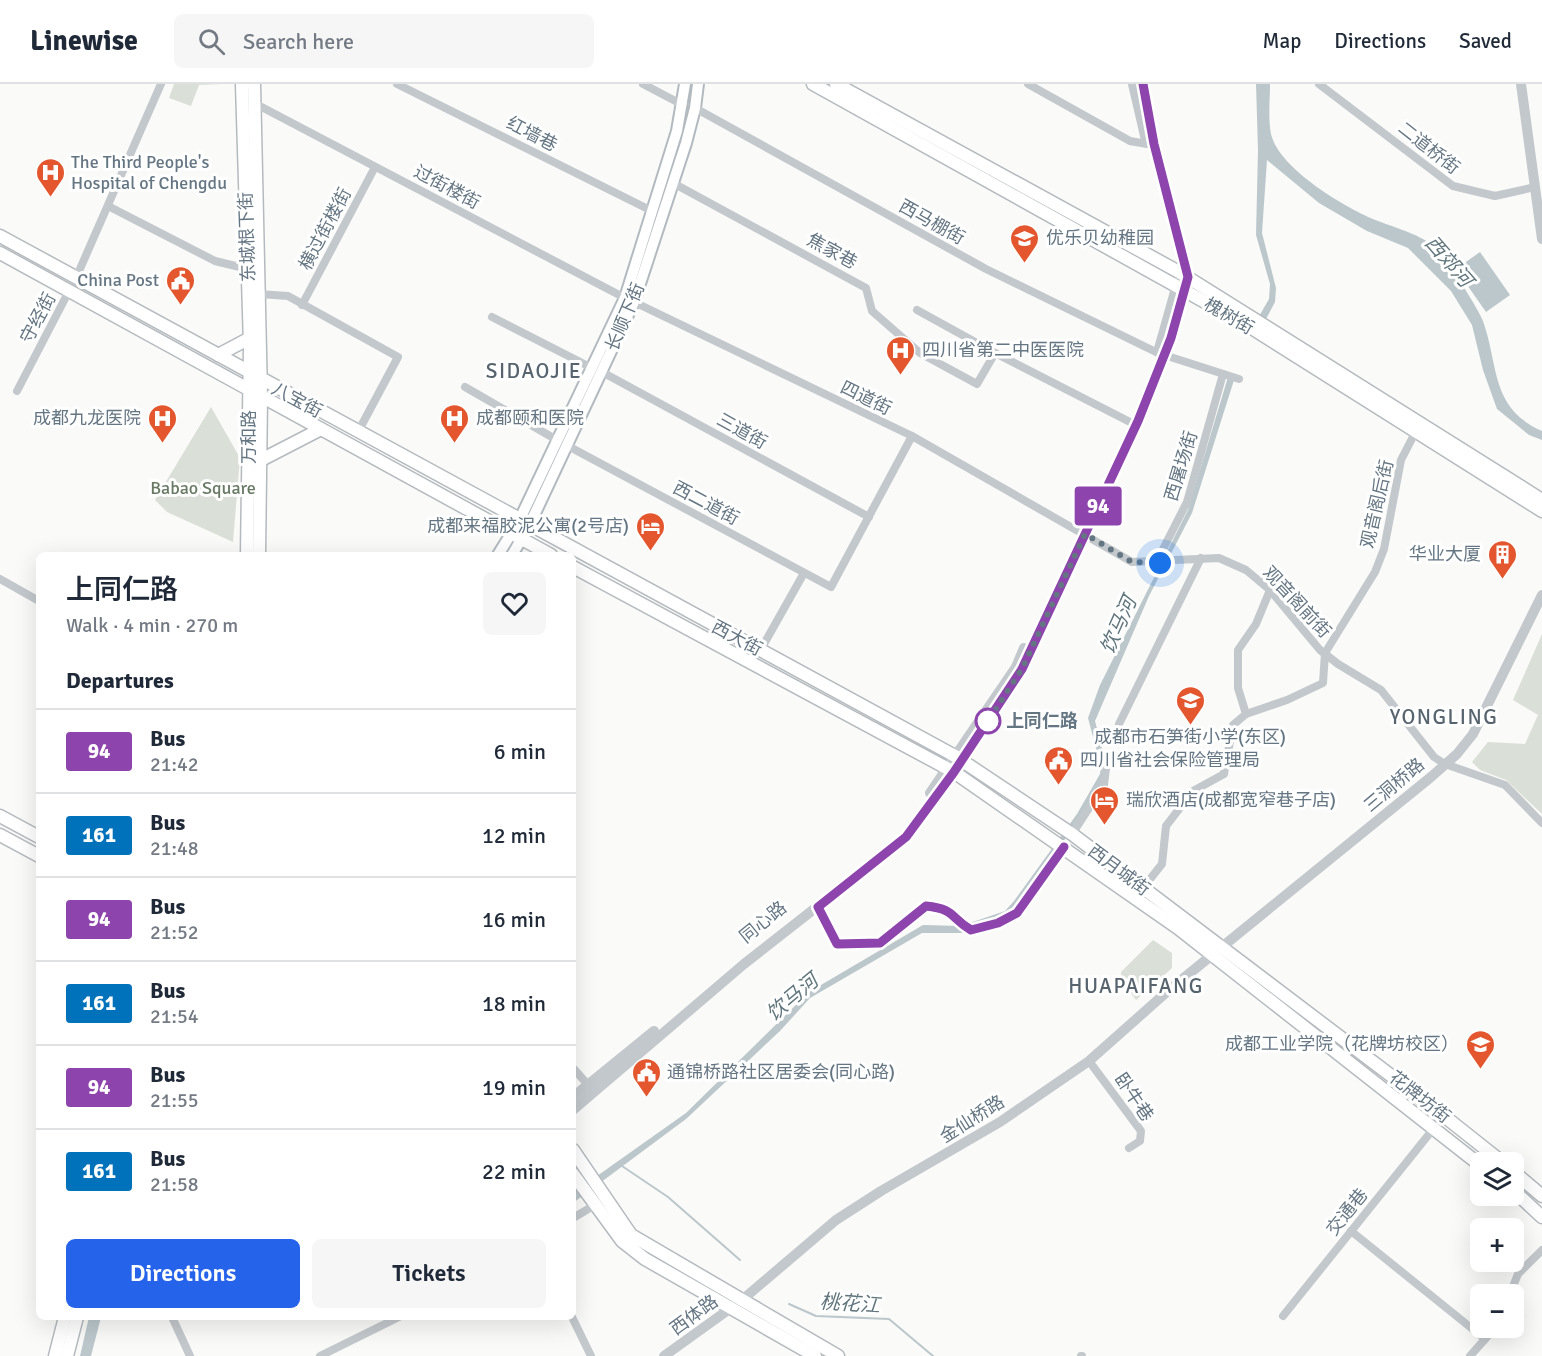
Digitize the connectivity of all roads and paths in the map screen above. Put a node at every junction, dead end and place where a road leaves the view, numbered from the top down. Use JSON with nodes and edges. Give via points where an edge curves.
{"nodes":[{"id":1,"x":161,"y":84,"type":"edge"},
{"id":2,"x":242,"y":84,"type":"edge"},
{"id":3,"x":254,"y":84,"type":"edge"},
{"id":4,"x":397,"y":84,"type":"edge"},
{"id":5,"x":643,"y":84,"type":"edge"},
{"id":6,"x":685,"y":84,"type":"edge"},
{"id":7,"x":698,"y":84,"type":"edge"},
{"id":8,"x":813,"y":84,"type":"edge"},
{"id":9,"x":836,"y":84,"type":"edge"},
{"id":10,"x":1028,"y":84,"type":"edge"},
{"id":11,"x":1133,"y":84,"type":"edge"},
{"id":12,"x":1143,"y":84,"type":"edge"},
{"id":13,"x":1318,"y":84,"type":"edge"},
{"id":14,"x":1521,"y":84,"type":"edge"},
{"id":15,"x":254,"y":103,"type":"junction"},
{"id":16,"x":683,"y":105,"type":"junction"},
{"id":17,"x":695,"y":108,"type":"junction"},
{"id":18,"x":1147,"y":144,"type":"junction"},
{"id":19,"x":375,"y":167,"type":"junction"},
{"id":20,"x":673,"y":183,"type":"junction"},
{"id":21,"x":1535,"y":187,"type":"junction"},
{"id":22,"x":108,"y":206,"type":"junction"},
{"id":23,"x":652,"y":211,"type":"junction"},
{"id":24,"x":0,"y":236,"type":"edge"},
{"id":25,"x":1542,"y":238,"type":"edge"},
{"id":26,"x":0,"y":253,"type":"edge"},
{"id":27,"x":248,"y":269,"type":"junction"},
{"id":28,"x":1183,"y":275,"type":"junction"},
{"id":29,"x":76,"y":278,"type":"junction"},
{"id":30,"x":1181,"y":288,"type":"junction"},
{"id":31,"x":69,"y":291,"type":"junction"},
{"id":32,"x":259,"y":294,"type":"junction"},
{"id":33,"x":629,"y":300,"type":"junction"},
{"id":34,"x":302,"y":305,"type":"junction"},
{"id":35,"x":917,"y":309,"type":"dead end"},
{"id":36,"x":492,"y":317,"type":"dead end"},
{"id":37,"x":250,"y":338,"type":"junction"},
{"id":38,"x":995,"y":353,"type":"junction"},
{"id":39,"x":1161,"y":354,"type":"junction"},
{"id":40,"x":218,"y":356,"type":"junction"},
{"id":41,"x":597,"y":370,"type":"junction"},
{"id":42,"x":1223,"y":374,"type":"junction"},
{"id":43,"x":255,"y":377,"type":"junction"},
{"id":44,"x":1239,"y":380,"type":"dead end"},
{"id":45,"x":465,"y":387,"type":"dead end"},
{"id":46,"x":17,"y":391,"type":"dead end"},
{"id":47,"x":249,"y":391,"type":"junction"},
{"id":48,"x":261,"y":397,"type":"junction"},
{"id":49,"x":1130,"y":422,"type":"junction"},
{"id":50,"x":1418,"y":427,"type":"junction"},
{"id":51,"x":321,"y":429,"type":"junction"},
{"id":52,"x":358,"y":432,"type":"junction"},
{"id":53,"x":912,"y":436,"type":"junction"},
{"id":54,"x":562,"y":443,"type":"junction"},
{"id":55,"x":261,"y":460,"type":"junction"},
{"id":56,"x":1542,"y":500,"type":"edge"},
{"id":57,"x":1542,"y":511,"type":"edge"},
{"id":58,"x":869,"y":517,"type":"junction"},
{"id":59,"x":524,"y":523,"type":"junction"},
{"id":60,"x":1082,"y":533,"type":"junction"},
{"id":61,"x":517,"y":537,"type":"junction"},
{"id":62,"x":247,"y":552,"type":"edge"},
{"id":63,"x":259,"y":552,"type":"edge"},
{"id":64,"x":501,"y":552,"type":"edge"},
{"id":65,"x":513,"y":552,"type":"edge"},
{"id":66,"x":545,"y":552,"type":"edge"},
{"id":67,"x":1201,"y":558,"type":"junction"},
{"id":68,"x":1158,"y":563,"type":"junction"},
{"id":69,"x":576,"y":569,"type":"edge"},
{"id":70,"x":804,"y":573,"type":"junction"},
{"id":71,"x":0,"y":579,"type":"edge"},
{"id":72,"x":1270,"y":590,"type":"junction"},
{"id":73,"x":1542,"y":595,"type":"edge"},
{"id":74,"x":36,"y":599,"type":"edge"},
{"id":75,"x":760,"y":651,"type":"junction"},
{"id":76,"x":1325,"y":654,"type":"junction"},
{"id":77,"x":1246,"y":714,"type":"junction"},
{"id":78,"x":1119,"y":724,"type":"dead end"},
{"id":79,"x":958,"y":758,"type":"junction"},
{"id":80,"x":1107,"y":759,"type":"dead end"},
{"id":81,"x":1445,"y":764,"type":"junction"},
{"id":82,"x":950,"y":770,"type":"junction"},
{"id":83,"x":0,"y":816,"type":"edge"},
{"id":84,"x":1542,"y":823,"type":"edge"},
{"id":85,"x":1072,"y":834,"type":"junction"},
{"id":86,"x":0,"y":835,"type":"edge"},
{"id":87,"x":36,"y":835,"type":"edge"},
{"id":88,"x":1064,"y":847,"type":"junction"},
{"id":89,"x":36,"y":854,"type":"edge"},
{"id":90,"x":1143,"y":888,"type":"junction"},
{"id":91,"x":818,"y":907,"type":"junction"},
{"id":92,"x":1223,"y":947,"type":"junction"},
{"id":93,"x":1212,"y":954,"type":"junction"},
{"id":94,"x":1089,"y":1061,"type":"junction"},
{"id":95,"x":576,"y":1071,"type":"edge"},
{"id":96,"x":591,"y":1088,"type":"junction"},
{"id":97,"x":576,"y":1096,"type":"edge"},
{"id":98,"x":576,"y":1106,"type":"edge"},
{"id":99,"x":1434,"y":1128,"type":"junction"},
{"id":100,"x":1129,"y":1148,"type":"dead end"},
{"id":101,"x":1490,"y":1152,"type":"edge"},
{"id":102,"x":1470,"y":1157,"type":"edge"},
{"id":103,"x":576,"y":1174,"type":"edge"},
{"id":104,"x":1524,"y":1181,"type":"edge"},
{"id":105,"x":1542,"y":1196,"type":"edge"},
{"id":106,"x":1524,"y":1200,"type":"edge"},
{"id":107,"x":597,"y":1201,"type":"junction"},
{"id":108,"x":576,"y":1216,"type":"edge"},
{"id":109,"x":1542,"y":1217,"type":"edge"},
{"id":110,"x":1351,"y":1231,"type":"junction"},
{"id":111,"x":1542,"y":1250,"type":"edge"},
{"id":112,"x":1514,"y":1284,"type":"edge"},
{"id":113,"x":742,"y":1300,"type":"junction"},
{"id":114,"x":731,"y":1308,"type":"junction"},
{"id":115,"x":1283,"y":1316,"type":"dead end"},
{"id":116,"x":64,"y":1320,"type":"edge"},
{"id":117,"x":76,"y":1320,"type":"edge"},
{"id":118,"x":173,"y":1320,"type":"edge"},
{"id":119,"x":393,"y":1320,"type":"edge"},
{"id":120,"x":573,"y":1320,"type":"edge"},
{"id":121,"x":1485,"y":1339,"type":"joint"},
{"id":122,"x":332,"y":1353,"type":"edge"},
{"id":123,"x":671,"y":1354,"type":"edge"},
{"id":124,"x":56,"y":1356,"type":"edge"},
{"id":125,"x":67,"y":1356,"type":"edge"},
{"id":126,"x":190,"y":1356,"type":"edge"},
{"id":127,"x":320,"y":1356,"type":"edge"},
{"id":128,"x":591,"y":1356,"type":"edge"},
{"id":129,"x":815,"y":1356,"type":"edge"},
{"id":130,"x":838,"y":1356,"type":"edge"},
{"id":131,"x":1470,"y":1356,"type":"edge"}],
"edges":[{"from":1,"to":22,"type":"street"},
{"from":2,"to":27,"type":"main road","name":"东城根下街"},
{"from":3,"to":15,"type":"main road","name":"东城根下街"},
{"from":4,"to":23,"type":"street","name":"红墙巷"},
{"from":5,"to":16,"type":"street"},
{"from":6,"to":16,"type":"main road","name":"长顺下街"},
{"from":7,"to":17,"type":"main road","name":"长顺下街"},
{"from":8,"to":30,"type":"main road","name":"槐树街"},
{"from":9,"to":28,"type":"main road","name":"槐树街"},
{"from":10,"to":18,"type":"street","via":[[1130,141]]},
{"from":11,"to":18,"type":"street"},
{"from":12,"to":28,"type":"street"},
{"from":13,"to":21,"type":"street","name":"二道桥街","via":[[1453,186],[1495,196]]},
{"from":14,"to":21,"type":"street"},
{"from":15,"to":19,"type":"street","name":"过街楼街"},
{"from":15,"to":32,"type":"main road","name":"东城根下街"},
{"from":16,"to":23,"type":"main road","name":"长顺下街"},
{"from":17,"to":20,"type":"main road","name":"长顺下街"},
{"from":17,"to":39,"type":"street","name":"西马棚街","via":[[986,269]]},
{"from":18,"to":28,"type":"street"},
{"from":19,"to":33,"type":"street","name":"过街楼街"},
{"from":19,"to":34,"type":"street","name":"横过街楼街"},
{"from":20,"to":33,"type":"main road","name":"长顺下街"},
{"from":20,"to":38,"type":"street","name":"焦家巷","via":[[866,288],[872,311],[920,353],[977,384]]},
{"from":21,"to":25,"type":"street"},
{"from":22,"to":27,"type":"street","via":[[215,261]]},
{"from":22,"to":29,"type":"street"},
{"from":23,"to":33,"type":"main road","name":"长顺下街"},
{"from":24,"to":29,"type":"main road","name":"八宝街"},
{"from":26,"to":31,"type":"main road","name":"八宝街"},
{"from":27,"to":37,"type":"main road","name":"东城根下街"},
{"from":28,"to":30,"type":"street"},
{"from":28,"to":50,"type":"main road","name":"槐树街"},
{"from":29,"to":40,"type":"main road","name":"八宝街"},
{"from":30,"to":39,"type":"street"},
{"from":30,"to":50,"type":"main road","name":"槐树街"},
{"from":31,"to":46,"type":"street","name":"守经街"},
{"from":31,"to":47,"type":"main road","name":"八宝街"},
{"from":32,"to":34,"type":"street","via":[[288,296]]},
{"from":32,"to":43,"type":"main road","name":"东城根下街"},
{"from":33,"to":41,"type":"main road","name":"长顺下街"},
{"from":33,"to":53,"type":"street","name":"四道街"},
{"from":34,"to":52,"type":"street","via":[[398,357]]},
{"from":35,"to":38,"type":"street"},
{"from":36,"to":41,"type":"street","name":"三道街"},
{"from":37,"to":40,"type":"main road"},
{"from":37,"to":43,"type":"main road","name":"东城根下街"},
{"from":38,"to":49,"type":"street"},
{"from":39,"to":42,"type":"street"},
{"from":39,"to":49,"type":"street"},
{"from":39,"to":60,"type":"street","via":[[1138,421]]},
{"from":40,"to":43,"type":"main road","name":"八宝街"},
{"from":41,"to":54,"type":"main road","name":"长顺下街"},
{"from":41,"to":58,"type":"street","name":"三道街"},
{"from":42,"to":44,"type":"street"},
{"from":42,"to":68,"type":"street","name":"西屠场街","via":[[1186,502]]},
{"from":43,"to":47,"type":"main road","name":"东城根下街"},
{"from":43,"to":48,"type":"main road","name":"万和路"},
{"from":43,"to":52,"type":"main road","name":"八宝街"},
{"from":45,"to":54,"type":"street","name":"西二道街"},
{"from":47,"to":48,"type":"main road","name":"八宝街"},
{"from":47,"to":62,"type":"main road","name":"万和路"},
{"from":48,"to":51,"type":"main road","name":"八宝街"},
{"from":48,"to":55,"type":"main road","name":"万和路"},
{"from":49,"to":60,"type":"street"},
{"from":50,"to":56,"type":"main road","name":"槐树街"},
{"from":50,"to":57,"type":"main road","name":"槐树街"},
{"from":50,"to":76,"type":"street","name":"观音阁后街","via":[[1401,460],[1384,549],[1375,572]]},
{"from":51,"to":55,"type":"main road"},
{"from":51,"to":61,"type":"main road","name":"八宝街"},
{"from":52,"to":59,"type":"main road","name":"八宝街"},
{"from":53,"to":58,"type":"street"},
{"from":53,"to":60,"type":"street","name":"四道街"},
{"from":54,"to":59,"type":"main road","name":"长顺下街"},
{"from":54,"to":70,"type":"street","name":"西二道街"},
{"from":55,"to":63,"type":"main road","name":"万和路"},
{"from":58,"to":70,"type":"street","name":"西二道街","via":[[831,587]]},
{"from":59,"to":61,"type":"main road","name":"长顺下街"},
{"from":59,"to":75,"type":"main road","name":"西大街"},
{"from":60,"to":68,"type":"street","name":"四道街","via":[[1132,562]]},
{"from":60,"to":79,"type":"street","via":[[1016,667]]},
{"from":61,"to":64,"type":"main road"},
{"from":61,"to":65,"type":"main road"},
{"from":61,"to":66,"type":"main road"},
{"from":67,"to":68,"type":"street","name":"观音阁前街"},
{"from":67,"to":72,"type":"street","name":"观音阁前街","via":[[1219,558],[1246,570]]},
{"from":67,"to":78,"type":"street"},
{"from":69,"to":82,"type":"main road","name":"西大街"},
{"from":70,"to":75,"type":"street"},
{"from":71,"to":74,"type":"street"},
{"from":72,"to":76,"type":"street","name":"观音阁前街"},
{"from":72,"to":77,"type":"street","via":[[1256,624],[1238,650],[1238,688]]},
{"from":73,"to":81,"type":"street","name":"三洞桥路","via":[[1473,734]]},
{"from":75,"to":79,"type":"main road","name":"西大街"},
{"from":76,"to":77,"type":"street","via":[[1323,683]]},
{"from":76,"to":81,"type":"street","name":"观音阁前街","via":[[1381,690],[1434,756]]},
{"from":77,"to":90,"type":"street","via":[[1233,725],[1224,774],[1193,791],[1166,826],[1162,864]]},
{"from":79,"to":82,"type":"street","name":"同心路"},
{"from":79,"to":85,"type":"main road","name":"西月城街"},
{"from":80,"to":85,"type":"street","via":[[1104,785]]},
{"from":81,"to":84,"type":"street","via":[[1505,785]]},
{"from":81,"to":92,"type":"street","name":"三洞桥路"},
{"from":82,"to":88,"type":"main road","name":"西月城街"},
{"from":82,"to":91,"type":"street","via":[[906,837]]},
{"from":82,"to":96,"type":"street","name":"同心路","via":[[906,832]]},
{"from":83,"to":87,"type":"main road"},
{"from":85,"to":90,"type":"main road","name":"西月城街"},
{"from":86,"to":89,"type":"main road"},
{"from":88,"to":91,"type":"street","via":[[1017,913],[971,930],[951,912],[926,906],[880,943],[837,944]]},
{"from":88,"to":93,"type":"main road","name":"西月城街"},
{"from":90,"to":92,"type":"main road","name":"西月城街"},
{"from":91,"to":96,"type":"street"},
{"from":92,"to":93,"type":"street","name":"三洞桥路"},
{"from":92,"to":101,"type":"main road","name":"花牌坊街"},
{"from":93,"to":94,"type":"street","name":"金仙桥路"},
{"from":93,"to":99,"type":"main road","name":"花牌坊街"},
{"from":94,"to":100,"type":"street","name":"卧牛巷","via":[[1141,1131],[1140,1141]]},
{"from":94,"to":113,"type":"street","name":"金仙桥路","via":[[1000,1122],[836,1220]]},
{"from":95,"to":96,"type":"street"},
{"from":96,"to":97,"type":"street","name":"同心路"},
{"from":96,"to":98,"type":"street"},
{"from":99,"to":102,"type":"main road","name":"花牌坊街"},
{"from":99,"to":110,"type":"street","name":"交通巷"},
{"from":103,"to":107,"type":"main road"},
{"from":104,"to":105,"type":"main road"},
{"from":106,"to":109,"type":"main road"},
{"from":107,"to":108,"type":"street"},
{"from":107,"to":113,"type":"main road","via":[[631,1235]]},
{"from":107,"to":114,"type":"main road","via":[[622,1241],[645,1259]]},
{"from":110,"to":115,"type":"street","name":"交通巷"},
{"from":110,"to":121,"type":"street"},
{"from":111,"to":112,"type":"street","via":[[1518,1274]]},
{"from":113,"to":114,"type":"street","name":"西体路"},
{"from":113,"to":130,"type":"main road"},
{"from":114,"to":123,"type":"street","name":"西体路"},
{"from":114,"to":129,"type":"main road"},
{"from":116,"to":124,"type":"main road"},
{"from":117,"to":125,"type":"main road"},
{"from":118,"to":126,"type":"street"},
{"from":119,"to":122,"type":"street"},
{"from":120,"to":128,"type":"street"},
{"from":121,"to":131,"type":"street"},
{"from":122,"to":127,"type":"street"}]}
